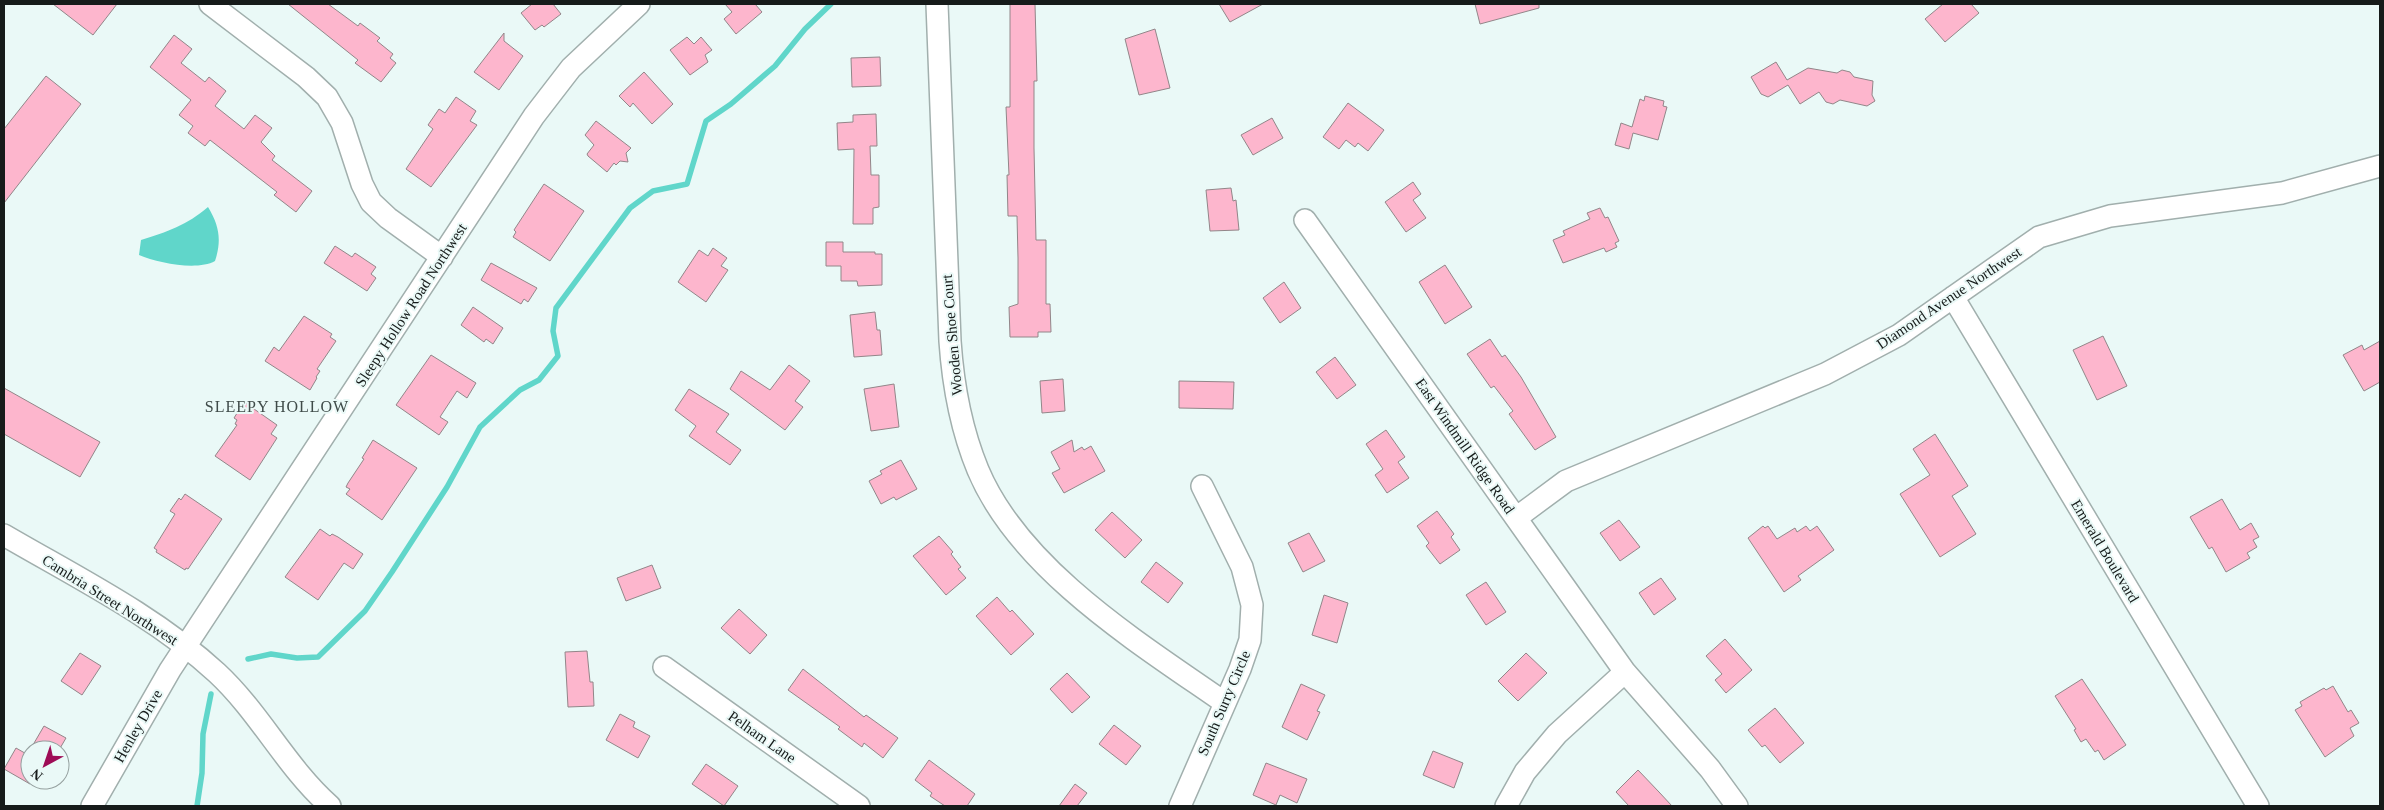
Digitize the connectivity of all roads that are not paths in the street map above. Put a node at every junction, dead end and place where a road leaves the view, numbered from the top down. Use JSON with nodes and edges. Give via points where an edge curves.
{"nodes":[{"id":1,"x":210,"y":4,"type":"edge"},
{"id":2,"x":639,"y":4,"type":"edge"},
{"id":3,"x":938,"y":4,"type":"edge"},
{"id":4,"x":2380,"y":166,"type":"edge"},
{"id":5,"x":1305,"y":220,"type":"dead end"},
{"id":6,"x":442,"y":257,"type":"junction"},
{"id":7,"x":1953,"y":297,"type":"junction"},
{"id":8,"x":1202,"y":486,"type":"dead end"},
{"id":9,"x":1516,"y":518,"type":"junction"},
{"id":10,"x":4,"y":535,"type":"edge"},
{"id":11,"x":185,"y":647,"type":"junction"},
{"id":12,"x":664,"y":667,"type":"dead end"},
{"id":13,"x":1625,"y":672,"type":"junction"},
{"id":14,"x":1225,"y":704,"type":"junction"},
{"id":15,"x":92,"y":806,"type":"edge"},
{"id":16,"x":330,"y":806,"type":"edge"},
{"id":17,"x":859,"y":806,"type":"edge"},
{"id":18,"x":1180,"y":806,"type":"edge"},
{"id":19,"x":1506,"y":806,"type":"edge"},
{"id":20,"x":1736,"y":806,"type":"edge"},
{"id":21,"x":2258,"y":806,"type":"edge"}],
"edges":[{"from":1,"to":6,"type":"street","via":[[306,76],[327,96],[342,122],[362,184],[372,202],[388,218]]},
{"from":2,"to":6,"type":"street","name":"Sleepy Hollow Road Northwest","via":[[571,68],[534,116]]},
{"from":3,"to":14,"type":"street","name":"Wooden Shoe Court","via":[[953,382],[978,470],[1002,513],[1037,557],[1129,636]]},
{"from":4,"to":7,"type":"street","name":"Diamond Avenue Northwest","via":[[2282,193],[2110,216],[2039,237]]},
{"from":5,"to":9,"type":"street","name":"East Windmill Ridge Road"},
{"from":6,"to":11,"type":"street","name":"Sleepy Hollow Road Northwest"},
{"from":7,"to":9,"type":"street","name":"Diamond Avenue Northwest","via":[[1861,357],[1566,481]]},
{"from":7,"to":21,"type":"street","name":"Emerald Boulevard"},
{"from":8,"to":14,"type":"street","name":"South Surry Circle","via":[[1242,567],[1252,605],[1250,640]]},
{"from":9,"to":13,"type":"street","name":"East Windmill Ridge Road"},
{"from":10,"to":11,"type":"street","name":"Cambria Street Northwest","via":[[100,590]]},
{"from":11,"to":15,"type":"street","name":"Henley Drive"},
{"from":11,"to":16,"type":"street","name":"Cambria Street Northwest","via":[[244,703],[302,779]]},
{"from":12,"to":17,"type":"street","name":"Pelham Lane"},
{"from":13,"to":19,"type":"street","via":[[1557,734],[1525,772]]},
{"from":13,"to":20,"type":"street","name":"East Windmill Ridge Road","via":[[1710,769]]},
{"from":14,"to":18,"type":"street","name":"South Surry Circle"}]}
